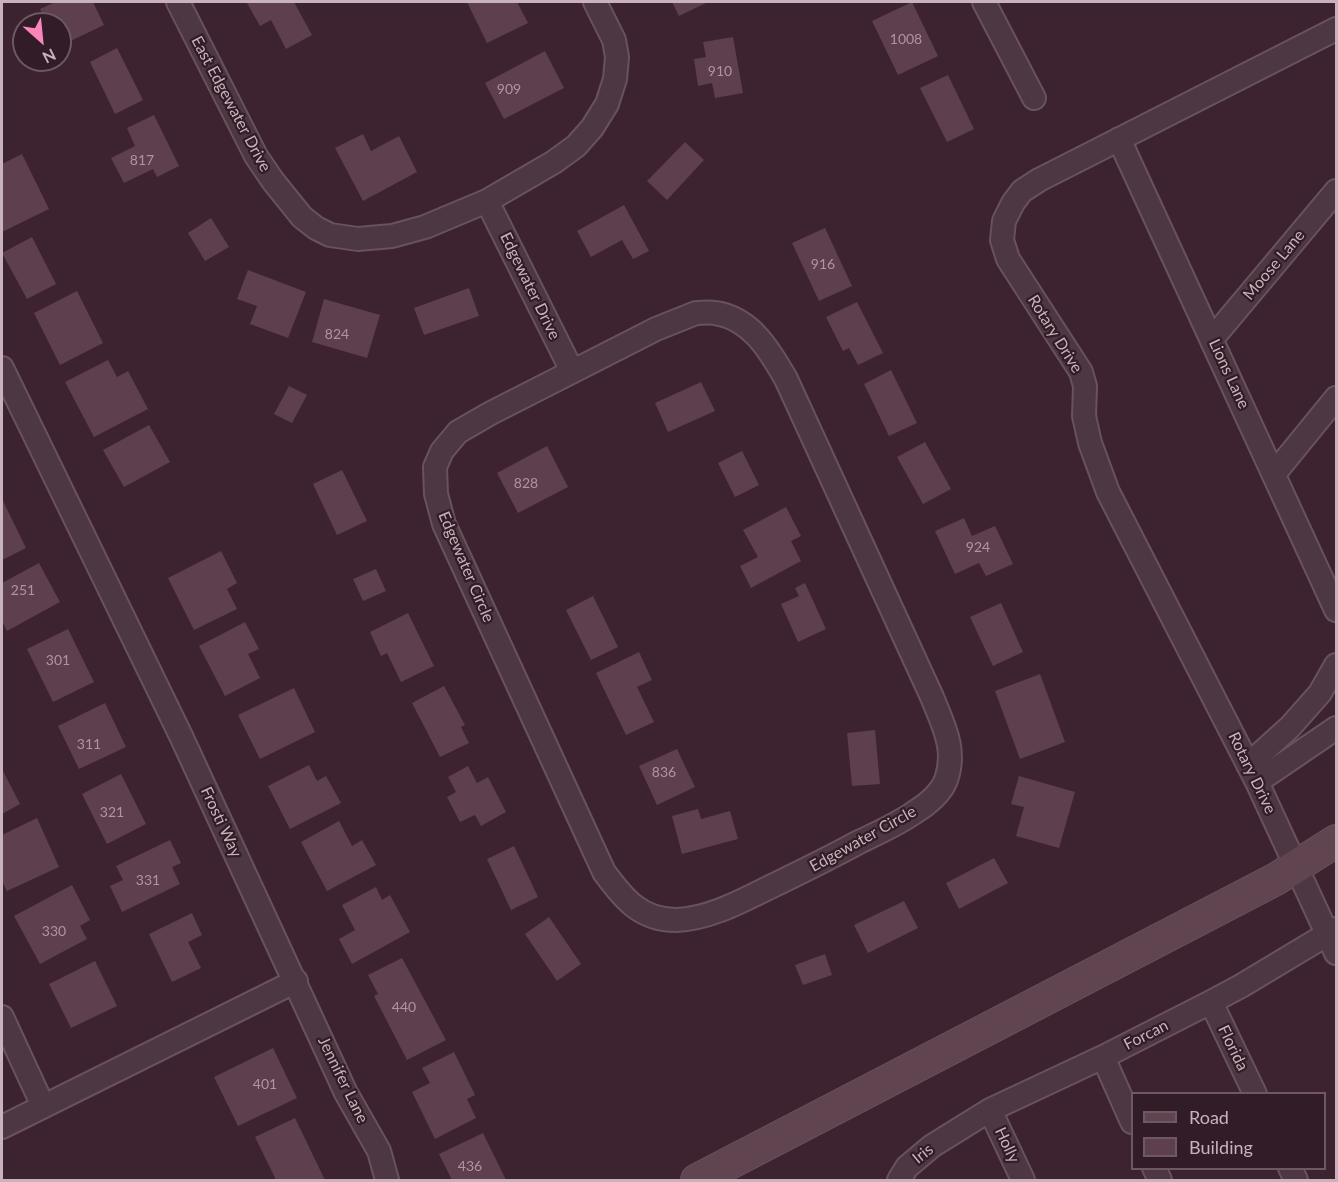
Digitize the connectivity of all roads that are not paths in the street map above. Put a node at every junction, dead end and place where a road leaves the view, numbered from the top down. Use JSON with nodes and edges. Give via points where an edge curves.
{"nodes":[{"id":1,"x":178,"y":2,"type":"edge"},
{"id":2,"x":595,"y":2,"type":"edge"},
{"id":3,"x":984,"y":2,"type":"edge"},
{"id":4,"x":1336,"y":29,"type":"edge"},
{"id":5,"x":1034,"y":98,"type":"dead end"},
{"id":6,"x":1119,"y":139,"type":"junction"},
{"id":7,"x":1336,"y":191,"type":"edge"},
{"id":8,"x":488,"y":201,"type":"junction"},
{"id":9,"x":1212,"y":339,"type":"junction"},
{"id":10,"x":2,"y":368,"type":"edge"},
{"id":11,"x":572,"y":371,"type":"junction"},
{"id":12,"x":1336,"y":398,"type":"edge"},
{"id":13,"x":1274,"y":474,"type":"junction"},
{"id":14,"x":1336,"y":610,"type":"edge"},
{"id":15,"x":1336,"y":664,"type":"edge"},
{"id":16,"x":1336,"y":728,"type":"edge"},
{"id":17,"x":1253,"y":774,"type":"junction"},
{"id":18,"x":1336,"y":841,"type":"edge"},
{"id":19,"x":1296,"y":866,"type":"junction"},
{"id":20,"x":1334,"y":939,"type":"edge"},
{"id":21,"x":296,"y":981,"type":"junction"},
{"id":22,"x":1211,"y":1002,"type":"junction"},
{"id":23,"x":2,"y":1017,"type":"edge"},
{"id":24,"x":1103,"y":1057,"type":"junction"},
{"id":25,"x":1254,"y":1092,"type":"edge"},
{"id":26,"x":43,"y":1106,"type":"junction"},
{"id":27,"x":990,"y":1110,"type":"junction"},
{"id":28,"x":1131,"y":1120,"type":"edge"},
{"id":29,"x":2,"y":1127,"type":"edge"},
{"id":30,"x":952,"y":1133,"type":"joint"},
{"id":31,"x":387,"y":1180,"type":"edge"},
{"id":32,"x":697,"y":1180,"type":"edge"},
{"id":33,"x":899,"y":1180,"type":"edge"},
{"id":34,"x":1023,"y":1180,"type":"edge"}],
"edges":[{"from":1,"to":8,"type":"street","name":"East Edgewater Drive","via":[[256,156],[302,217],[316,228],[330,235],[358,239],[392,237]]},
{"from":2,"to":8,"type":"street","name":"East Edgewater Drive","via":[[614,40],[617,57],[607,104],[576,146]]},
{"from":3,"to":5,"type":"street"},
{"from":4,"to":6,"type":"street","name":"Rotary Drive"},
{"from":6,"to":9,"type":"street","name":"Lions Lane"},
{"from":6,"to":17,"type":"street","name":"Rotary Drive","via":[[1022,191],[1004,221],[1002,240],[1008,259],[1081,372],[1090,443],[1108,492]]},
{"from":7,"to":9,"type":"street","name":"Moose Lane"},
{"from":8,"to":11,"type":"street","name":"Edgewater Drive"},
{"from":9,"to":13,"type":"street","name":"Lions Lane"},
{"from":10,"to":21,"type":"street","name":"Frosti Way"},
{"from":11,"to":11,"type":"street","name":"Edgewater Circle","via":[[656,328],[696,313],[726,316],[751,330],[771,352],[786,379],[949,740],[945,782],[915,813],[802,872],[700,917],[656,917],[627,901],[604,872],[444,524],[436,494],[435,467],[458,432]]},
{"from":12,"to":13,"type":"street"},
{"from":13,"to":14,"type":"street","name":"Lions Lane"},
{"from":15,"to":17,"type":"street","via":[[1320,693]]},
{"from":16,"to":17,"type":"street"},
{"from":17,"to":19,"type":"street","name":"Rotary Drive"},
{"from":18,"to":19,"type":"main road"},
{"from":19,"to":20,"type":"street","name":"Rotary Drive"},
{"from":19,"to":32,"type":"main road"},
{"from":20,"to":22,"type":"street","name":"Forcan"},
{"from":21,"to":26,"type":"street"},
{"from":21,"to":31,"type":"street","name":"Jennifer Lane","via":[[346,1093],[379,1151]]},
{"from":22,"to":24,"type":"street","name":"Forcan"},
{"from":22,"to":25,"type":"street","name":"Florida"},
{"from":23,"to":26,"type":"street"},
{"from":24,"to":27,"type":"street","name":"Forcan"},
{"from":24,"to":28,"type":"street"},
{"from":26,"to":29,"type":"street"},
{"from":27,"to":30,"type":"street","name":"Forcan"},
{"from":27,"to":34,"type":"street","name":"Holly"},
{"from":30,"to":33,"type":"street","name":"Iris","via":[[907,1167]]}]}
